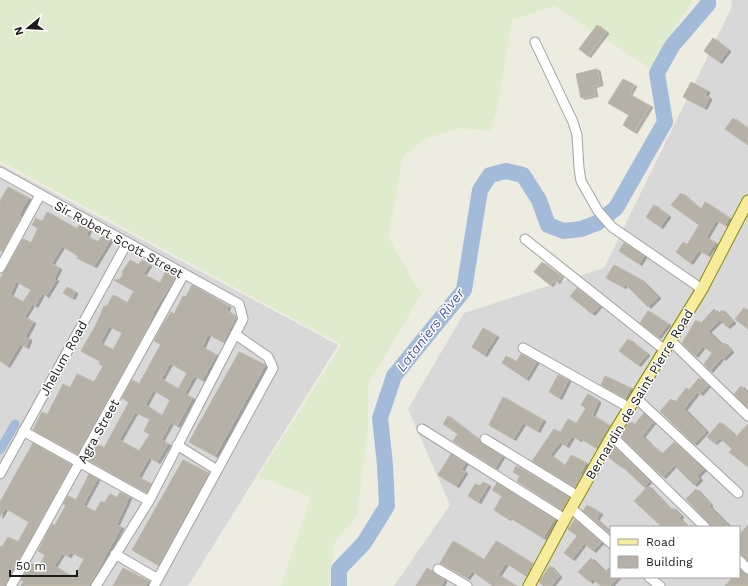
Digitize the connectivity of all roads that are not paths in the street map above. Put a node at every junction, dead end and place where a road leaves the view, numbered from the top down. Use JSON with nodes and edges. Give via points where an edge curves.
{"nodes":[{"id":1,"x":535,"y":42,"type":"dead end"},
{"id":2,"x":0,"y":172,"type":"edge"},
{"id":3,"x":40,"y":195,"type":"junction"},
{"id":4,"x":748,"y":201,"type":"edge"},
{"id":5,"x":525,"y":239,"type":"dead end"},
{"id":6,"x":127,"y":243,"type":"junction"},
{"id":7,"x":0,"y":268,"type":"edge"},
{"id":8,"x":184,"y":274,"type":"junction"},
{"id":9,"x":702,"y":289,"type":"junction"},
{"id":10,"x":235,"y":334,"type":"junction"},
{"id":11,"x":669,"y":346,"type":"junction"},
{"id":12,"x":523,"y":348,"type":"dead end"},
{"id":13,"x":636,"y":398,"type":"junction"},
{"id":14,"x":630,"y":408,"type":"junction"},
{"id":15,"x":748,"y":416,"type":"edge"},
{"id":16,"x":422,"y":429,"type":"dead end"},
{"id":17,"x":24,"y":431,"type":"junction"},
{"id":18,"x":612,"y":436,"type":"junction"},
{"id":19,"x":485,"y":439,"type":"dead end"},
{"id":20,"x":176,"y":445,"type":"junction"},
{"id":21,"x":80,"y":464,"type":"junction"},
{"id":22,"x":217,"y":470,"type":"junction"},
{"id":23,"x":0,"y":474,"type":"edge"},
{"id":24,"x":738,"y":493,"type":"dead end"},
{"id":25,"x":578,"y":496,"type":"junction"},
{"id":26,"x":149,"y":501,"type":"junction"},
{"id":27,"x":571,"y":508,"type":"junction"},
{"id":28,"x":564,"y":519,"type":"junction"},
{"id":29,"x":704,"y":526,"type":"edge"},
{"id":30,"x":610,"y":542,"type":"edge"},
{"id":31,"x":115,"y":554,"type":"junction"},
{"id":32,"x":740,"y":561,"type":"edge"},
{"id":33,"x":438,"y":569,"type":"dead end"},
{"id":34,"x":748,"y":569,"type":"edge"},
{"id":35,"x":650,"y":578,"type":"edge"},
{"id":36,"x":156,"y":582,"type":"edge"},
{"id":37,"x":534,"y":584,"type":"edge"},
{"id":38,"x":11,"y":586,"type":"edge"},
{"id":39,"x":96,"y":586,"type":"edge"},
{"id":40,"x":467,"y":586,"type":"edge"},
{"id":41,"x":660,"y":586,"type":"edge"}],
"edges":[{"from":1,"to":9,"type":"street","via":[[573,122],[577,135],[581,181],[598,212],[612,227]]},
{"from":2,"to":3,"type":"street","name":"Sir Robert Scott Street"},
{"from":3,"to":6,"type":"street","name":"Sir Robert Scott Street"},
{"from":3,"to":7,"type":"street"},
{"from":4,"to":9,"type":"main road","name":"Bernardin de Saint Pierre Road"},
{"from":5,"to":11,"type":"street"},
{"from":6,"to":8,"type":"street","name":"Sir Robert Scott Street"},
{"from":6,"to":17,"type":"street","name":"Jhelum Road"},
{"from":8,"to":10,"type":"street","name":"Sir Robert Scott Street","via":[[239,304],[243,319]]},
{"from":8,"to":21,"type":"street","name":"Agra Street"},
{"from":9,"to":11,"type":"main road","name":"Bernardin de Saint Pierre Road"},
{"from":10,"to":20,"type":"street"},
{"from":10,"to":22,"type":"street","via":[[268,357],[273,368]]},
{"from":11,"to":13,"type":"main road","name":"Bernardin de Saint Pierre Road"},
{"from":11,"to":15,"type":"street"},
{"from":12,"to":14,"type":"street"},
{"from":13,"to":14,"type":"main road","name":"Bernardin de Saint Pierre Road"},
{"from":13,"to":24,"type":"street"},
{"from":14,"to":18,"type":"main road","name":"Bernardin de Saint Pierre Road"},
{"from":16,"to":28,"type":"street"},
{"from":17,"to":21,"type":"street"},
{"from":17,"to":23,"type":"street","name":"Jhelum Road"},
{"from":18,"to":25,"type":"main road","name":"Bernardin de Saint Pierre Road"},
{"from":18,"to":29,"type":"street"},
{"from":19,"to":25,"type":"street"},
{"from":20,"to":22,"type":"street"},
{"from":20,"to":26,"type":"street"},
{"from":21,"to":26,"type":"street"},
{"from":21,"to":38,"type":"street","name":"Agra Street"},
{"from":22,"to":36,"type":"street"},
{"from":25,"to":27,"type":"main road","name":"Bernardin de Saint Pierre Road"},
{"from":26,"to":31,"type":"street"},
{"from":27,"to":28,"type":"main road","name":"Bernardin de Saint Pierre Road"},
{"from":27,"to":30,"type":"street"},
{"from":28,"to":37,"type":"main road","name":"Bernardin de Saint Pierre Road"},
{"from":31,"to":36,"type":"street"},
{"from":31,"to":39,"type":"street"},
{"from":32,"to":34,"type":"street"},
{"from":33,"to":40,"type":"street"},
{"from":35,"to":41,"type":"street"}]}
